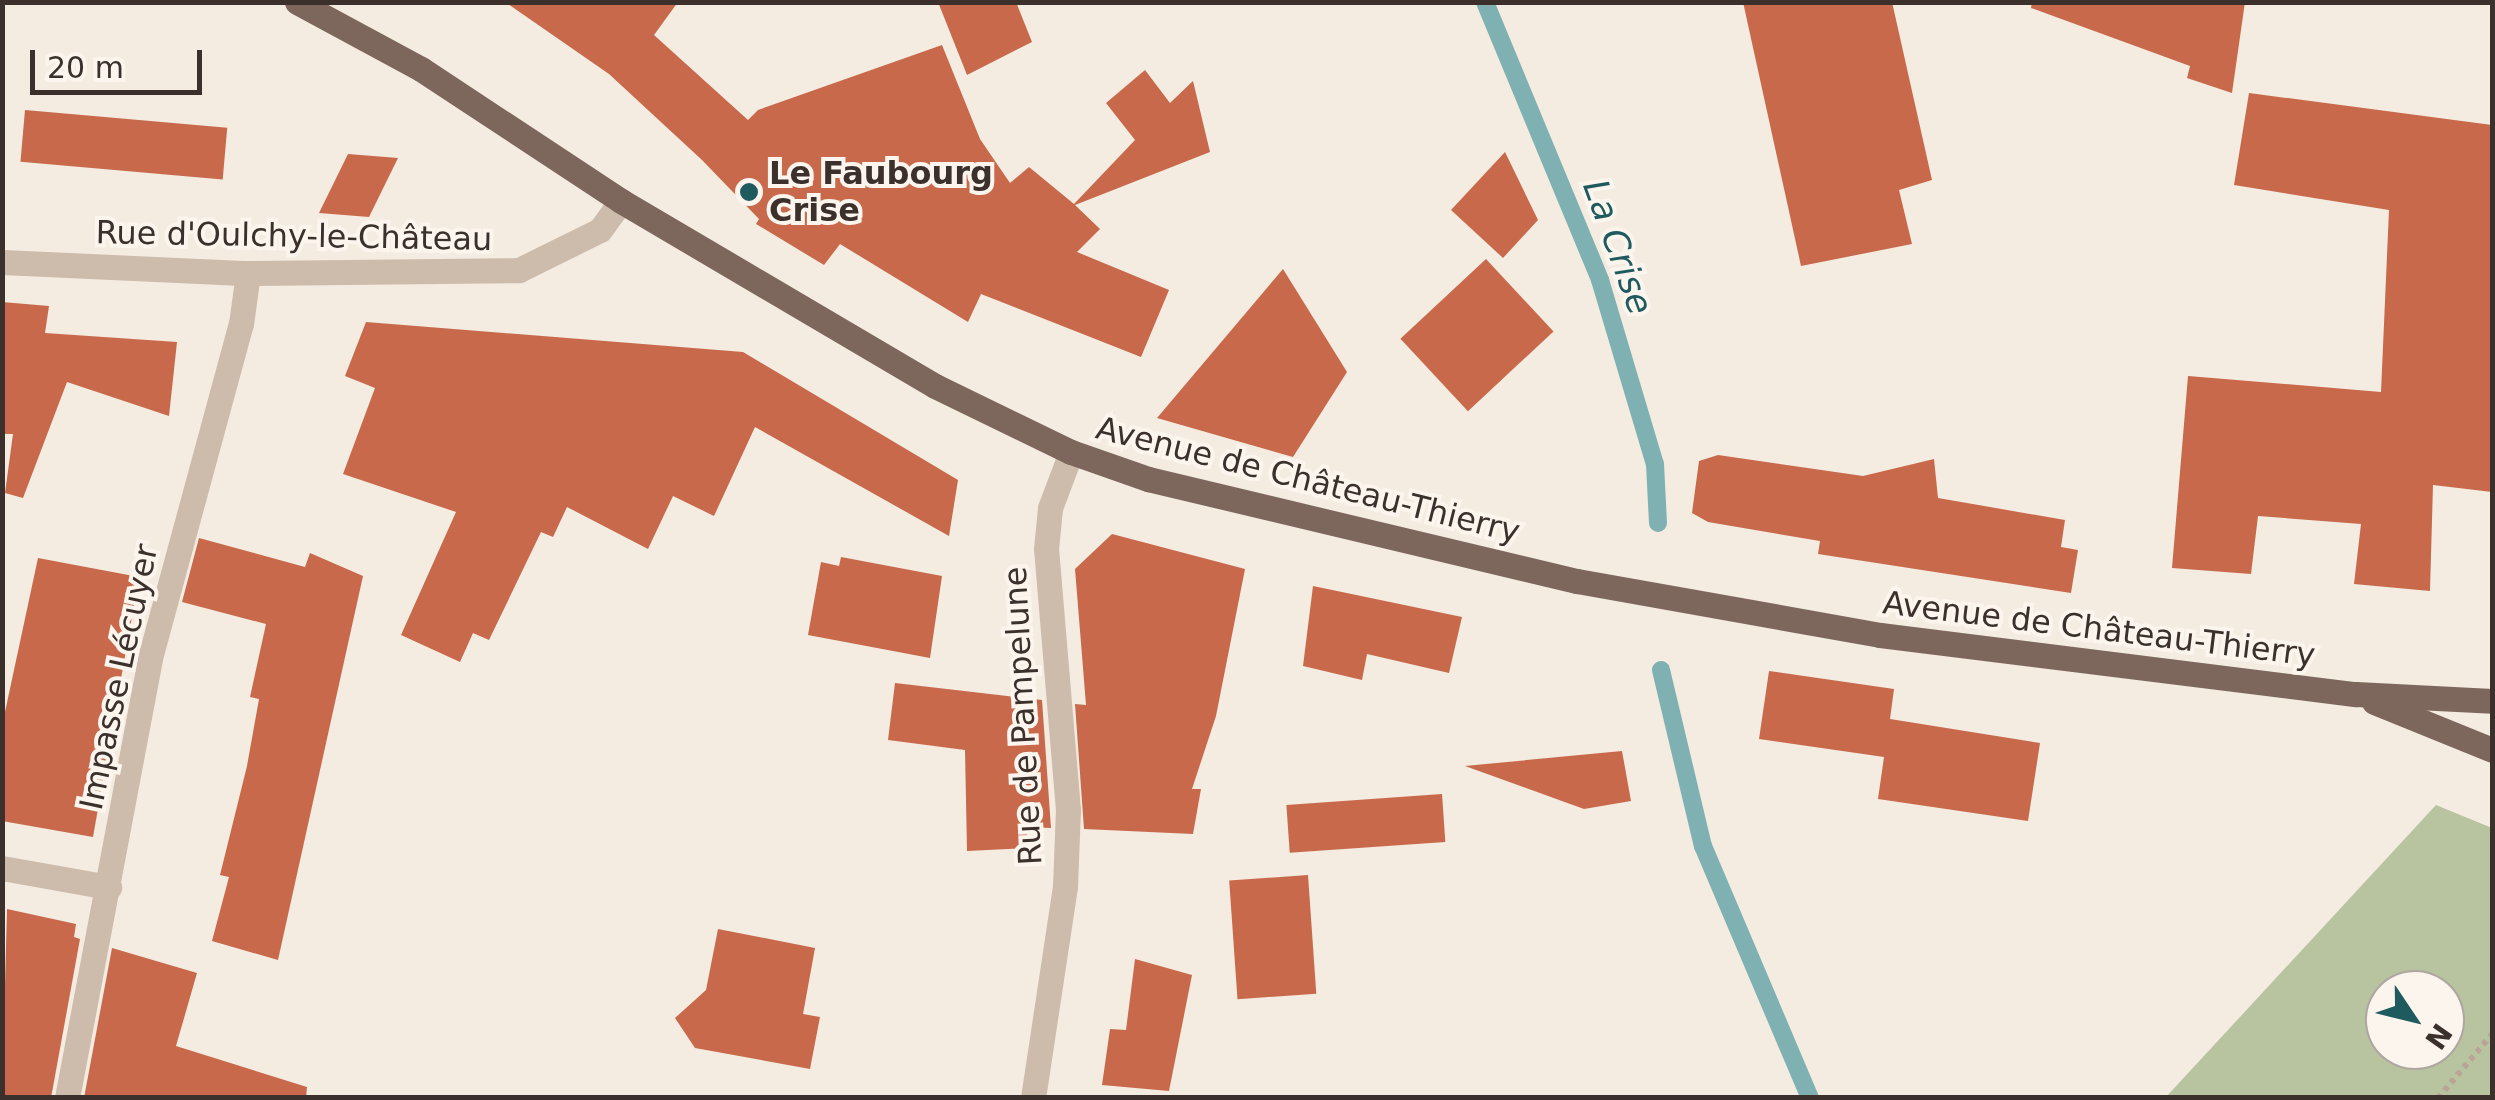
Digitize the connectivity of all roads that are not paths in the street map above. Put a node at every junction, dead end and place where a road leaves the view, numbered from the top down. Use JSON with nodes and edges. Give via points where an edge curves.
{"nodes":[{"id":1,"x":297,"y":2,"type":"edge"},
{"id":2,"x":621,"y":201,"type":"junction"},
{"id":3,"x":2,"y":262,"type":"edge"},
{"id":4,"x":248,"y":273,"type":"junction"},
{"id":5,"x":1070,"y":452,"type":"junction"},
{"id":6,"x":2356,"y":694,"type":"junction"},
{"id":7,"x":2492,"y":702,"type":"edge"},
{"id":8,"x":2492,"y":750,"type":"edge"},
{"id":9,"x":2,"y":868,"type":"edge"},
{"id":10,"x":109,"y":887,"type":"junction"},
{"id":11,"x":68,"y":1098,"type":"edge"},
{"id":12,"x":1034,"y":1098,"type":"edge"}],
"edges":[{"from":1,"to":2,"type":"main road","name":"Avenue de Château-Thierry","via":[[420,69]]},
{"from":2,"to":4,"type":"street","name":"Rue d'Oulchy-le-Château","via":[[600,230],[519,270]]},
{"from":2,"to":5,"type":"main road","name":"Avenue de Château-Thierry","via":[[935,386]]},
{"from":3,"to":4,"type":"street","name":"Rue d'Oulchy-le-Château"},
{"from":4,"to":10,"type":"street","name":"Impasse Lécuyer","via":[[241,324],[150,658]]},
{"from":5,"to":6,"type":"main road","name":"Avenue de Château-Thierry","via":[[1148,479],[1577,580],[1730,609],[1880,635]]},
{"from":5,"to":12,"type":"street","name":"Rue de Pampelune","via":[[1050,508],[1046,549],[1068,810],[1065,887]]},
{"from":6,"to":7,"type":"main road"},
{"from":6,"to":8,"type":"main road"},
{"from":9,"to":10,"type":"street"},
{"from":10,"to":11,"type":"street","name":"Impasse Lécuyer"}]}
